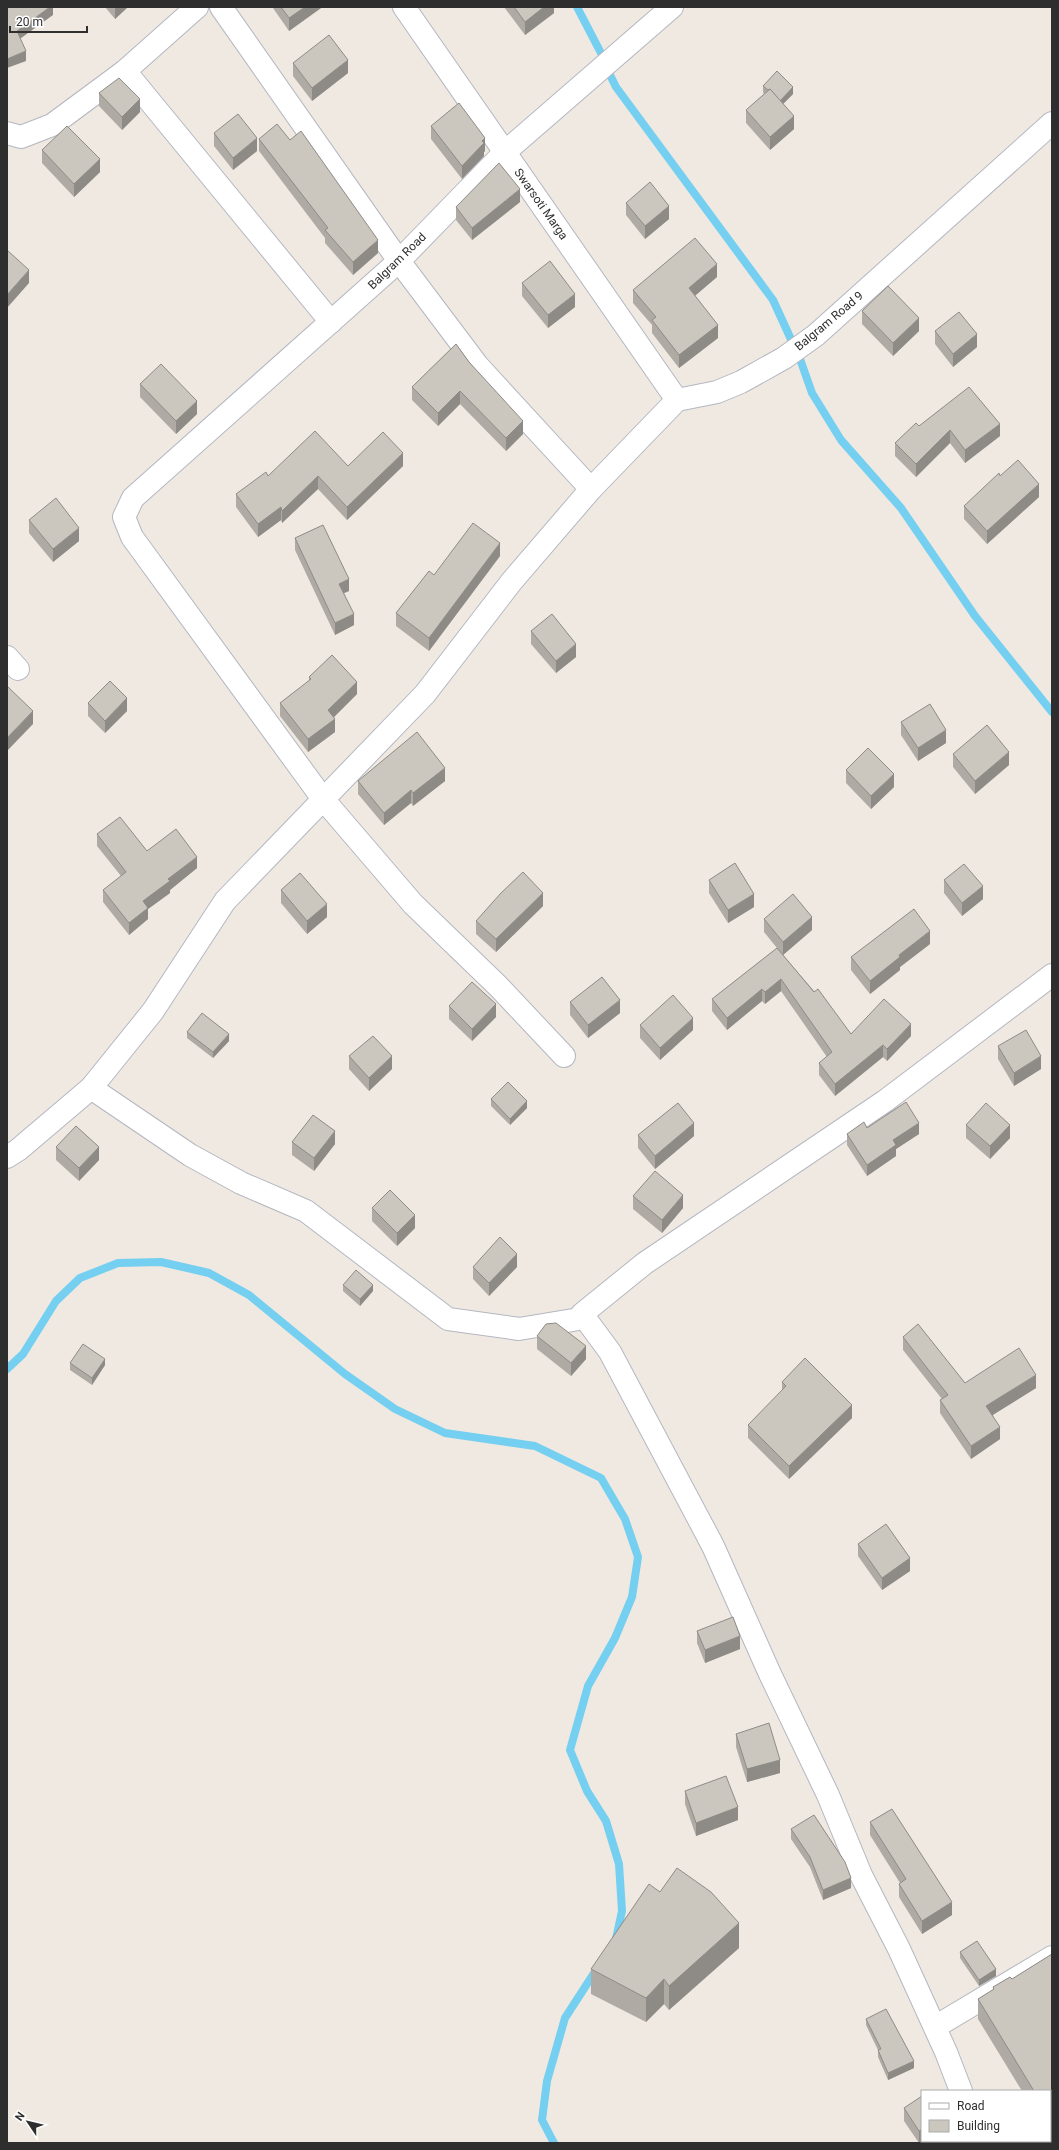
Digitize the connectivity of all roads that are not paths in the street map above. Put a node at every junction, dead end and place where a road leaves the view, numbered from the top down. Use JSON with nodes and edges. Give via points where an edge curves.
{"nodes":[{"id":1,"x":197,"y":7,"type":"edge"},
{"id":2,"x":221,"y":7,"type":"edge"},
{"id":3,"x":404,"y":7,"type":"edge"},
{"id":4,"x":672,"y":7,"type":"edge"},
{"id":5,"x":126,"y":71,"type":"junction"},
{"id":6,"x":1052,"y":123,"type":"edge"},
{"id":7,"x":7,"y":133,"type":"edge"},
{"id":8,"x":505,"y":152,"type":"junction"},
{"id":9,"x":399,"y":261,"type":"junction"},
{"id":10,"x":330,"y":322,"type":"junction"},
{"id":11,"x":677,"y":400,"type":"junction"},
{"id":12,"x":591,"y":489,"type":"junction"},
{"id":13,"x":323,"y":799,"type":"junction"},
{"id":14,"x":1052,"y":975,"type":"edge"},
{"id":15,"x":564,"y":1056,"type":"dead end"},
{"id":16,"x":91,"y":1088,"type":"junction"},
{"id":17,"x":7,"y":1157,"type":"edge"},
{"id":18,"x":585,"y":1318,"type":"junction"},
{"id":19,"x":1052,"y":1957,"type":"edge"},
{"id":20,"x":935,"y":2027,"type":"junction"},
{"id":21,"x":961,"y":2090,"type":"edge"}],
"edges":[{"from":1,"to":5,"type":"street"},
{"from":2,"to":9,"type":"street"},
{"from":3,"to":8,"type":"street","name":"Swarsoti Marga"},
{"from":4,"to":8,"type":"street","name":"Balgram Road"},
{"from":5,"to":7,"type":"street","via":[[52,125],[21,138]]},
{"from":5,"to":10,"type":"street"},
{"from":6,"to":11,"type":"street","name":"Balgram Road 9","via":[[816,334],[784,358],[717,392]]},
{"from":8,"to":9,"type":"street","name":"Balgram Road"},
{"from":8,"to":11,"type":"street","name":"Swarsoti Marga"},
{"from":9,"to":10,"type":"street","name":"Balgram Road"},
{"from":9,"to":12,"type":"street","via":[[478,366]]},
{"from":10,"to":13,"type":"street","name":"Balgram Road","via":[[133,498],[124,517],[132,537]]},
{"from":11,"to":12,"type":"street"},
{"from":12,"to":13,"type":"street","via":[[512,581],[425,694]]},
{"from":13,"to":15,"type":"street","via":[[413,904],[498,986]]},
{"from":13,"to":16,"type":"street","via":[[225,901],[153,1012]]},
{"from":14,"to":18,"type":"street","via":[[885,1101],[645,1263],[582,1314]]},
{"from":16,"to":17,"type":"street"},
{"from":16,"to":18,"type":"street","via":[[190,1155],[241,1183],[306,1211],[448,1319],[520,1329]]},
{"from":18,"to":20,"type":"street","via":[[610,1352],[713,1546],[828,1795],[861,1875]]},
{"from":19,"to":20,"type":"street"},
{"from":20,"to":21,"type":"street"}]}
